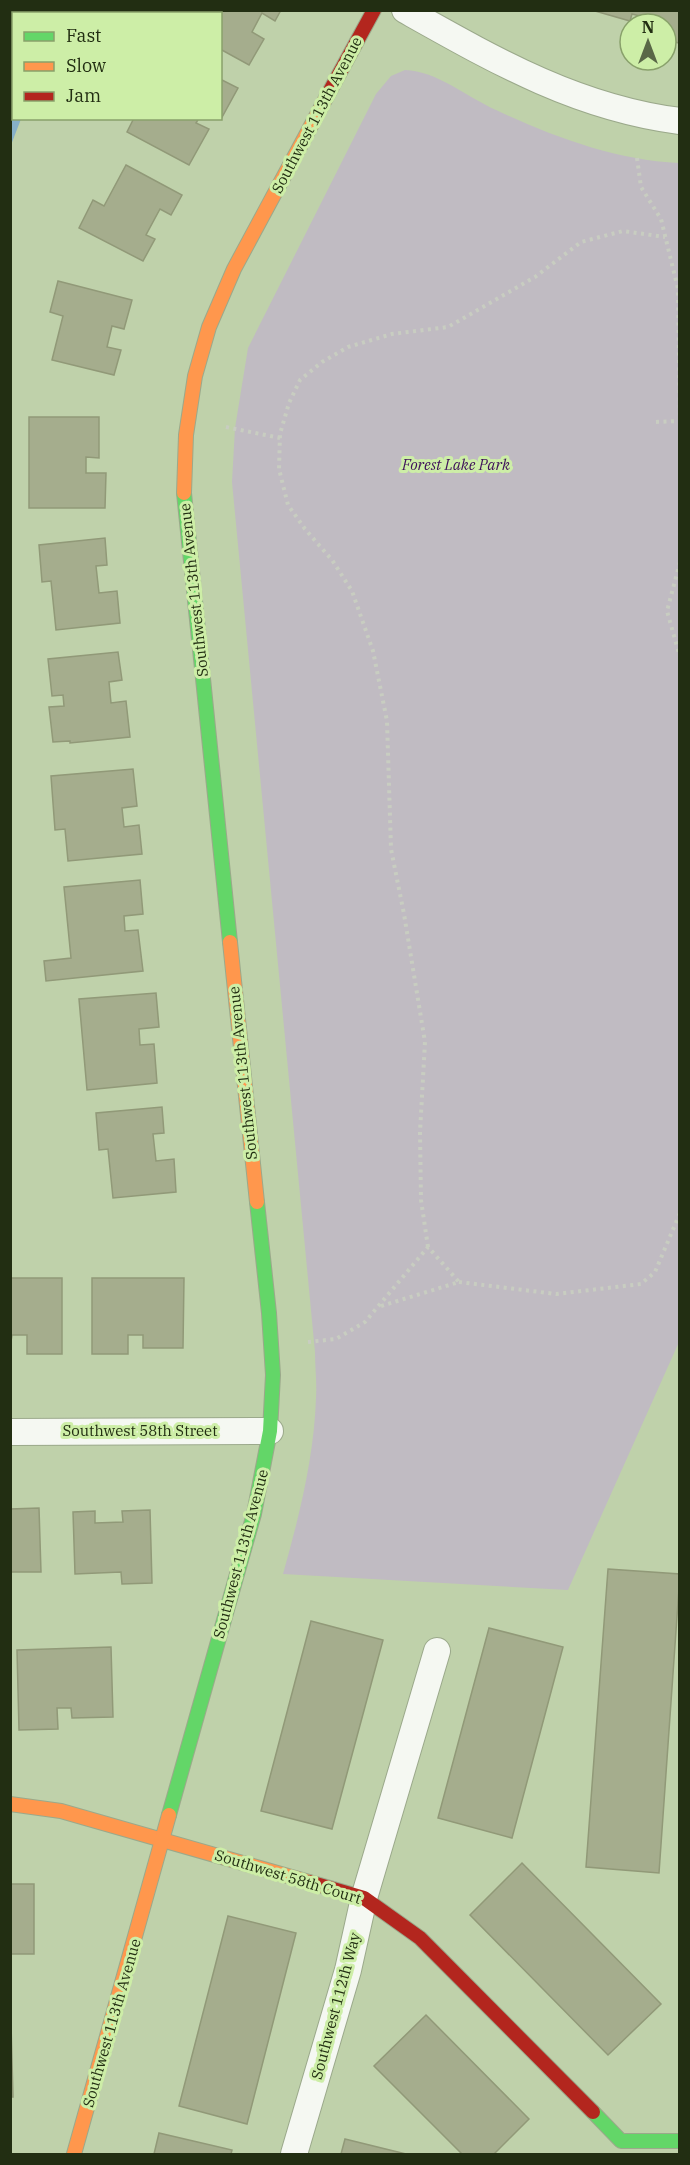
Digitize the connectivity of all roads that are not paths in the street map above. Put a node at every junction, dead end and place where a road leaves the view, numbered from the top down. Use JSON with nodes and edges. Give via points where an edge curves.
{"nodes":[{"id":1,"x":374,"y":10,"type":"edge"},
{"id":2,"x":405,"y":10,"type":"edge"},
{"id":3,"x":680,"y":121,"type":"edge"},
{"id":4,"x":270,"y":1431,"type":"junction"},
{"id":5,"x":10,"y":1432,"type":"edge"},
{"id":6,"x":437,"y":1651,"type":"dead end"},
{"id":7,"x":10,"y":1804,"type":"edge"},
{"id":8,"x":163,"y":1839,"type":"junction"},
{"id":9,"x":364,"y":1898,"type":"junction"},
{"id":10,"x":680,"y":2141,"type":"edge"},
{"id":11,"x":615,"y":2144,"type":"edge"},
{"id":12,"x":74,"y":2154,"type":"edge"},
{"id":13,"x":294,"y":2154,"type":"edge"}],
"edges":[{"from":1,"to":4,"type":"street","name":"Southwest 113th Avenue","via":[[234,268],[209,327],[195,376],[186,435],[184,495],[269,1313],[273,1375]]},
{"from":2,"to":3,"type":"street","via":[[550,86],[623,111]]},
{"from":4,"to":5,"type":"street","name":"Southwest 58th Street"},
{"from":4,"to":8,"type":"street","name":"Southwest 113th Avenue","via":[[254,1514]]},
{"from":6,"to":9,"type":"street","name":"Southwest 112th Way"},
{"from":7,"to":8,"type":"street","name":"Southwest 58th Court","via":[[61,1811]]},
{"from":8,"to":9,"type":"street","name":"Southwest 58th Court"},
{"from":8,"to":12,"type":"street","name":"Southwest 113th Avenue"},
{"from":9,"to":11,"type":"street","name":"Southwest 58th Court","via":[[420,1938]]},
{"from":9,"to":13,"type":"street","name":"Southwest 112th Way","via":[[348,1970]]},
{"from":10,"to":11,"type":"street"}]}
